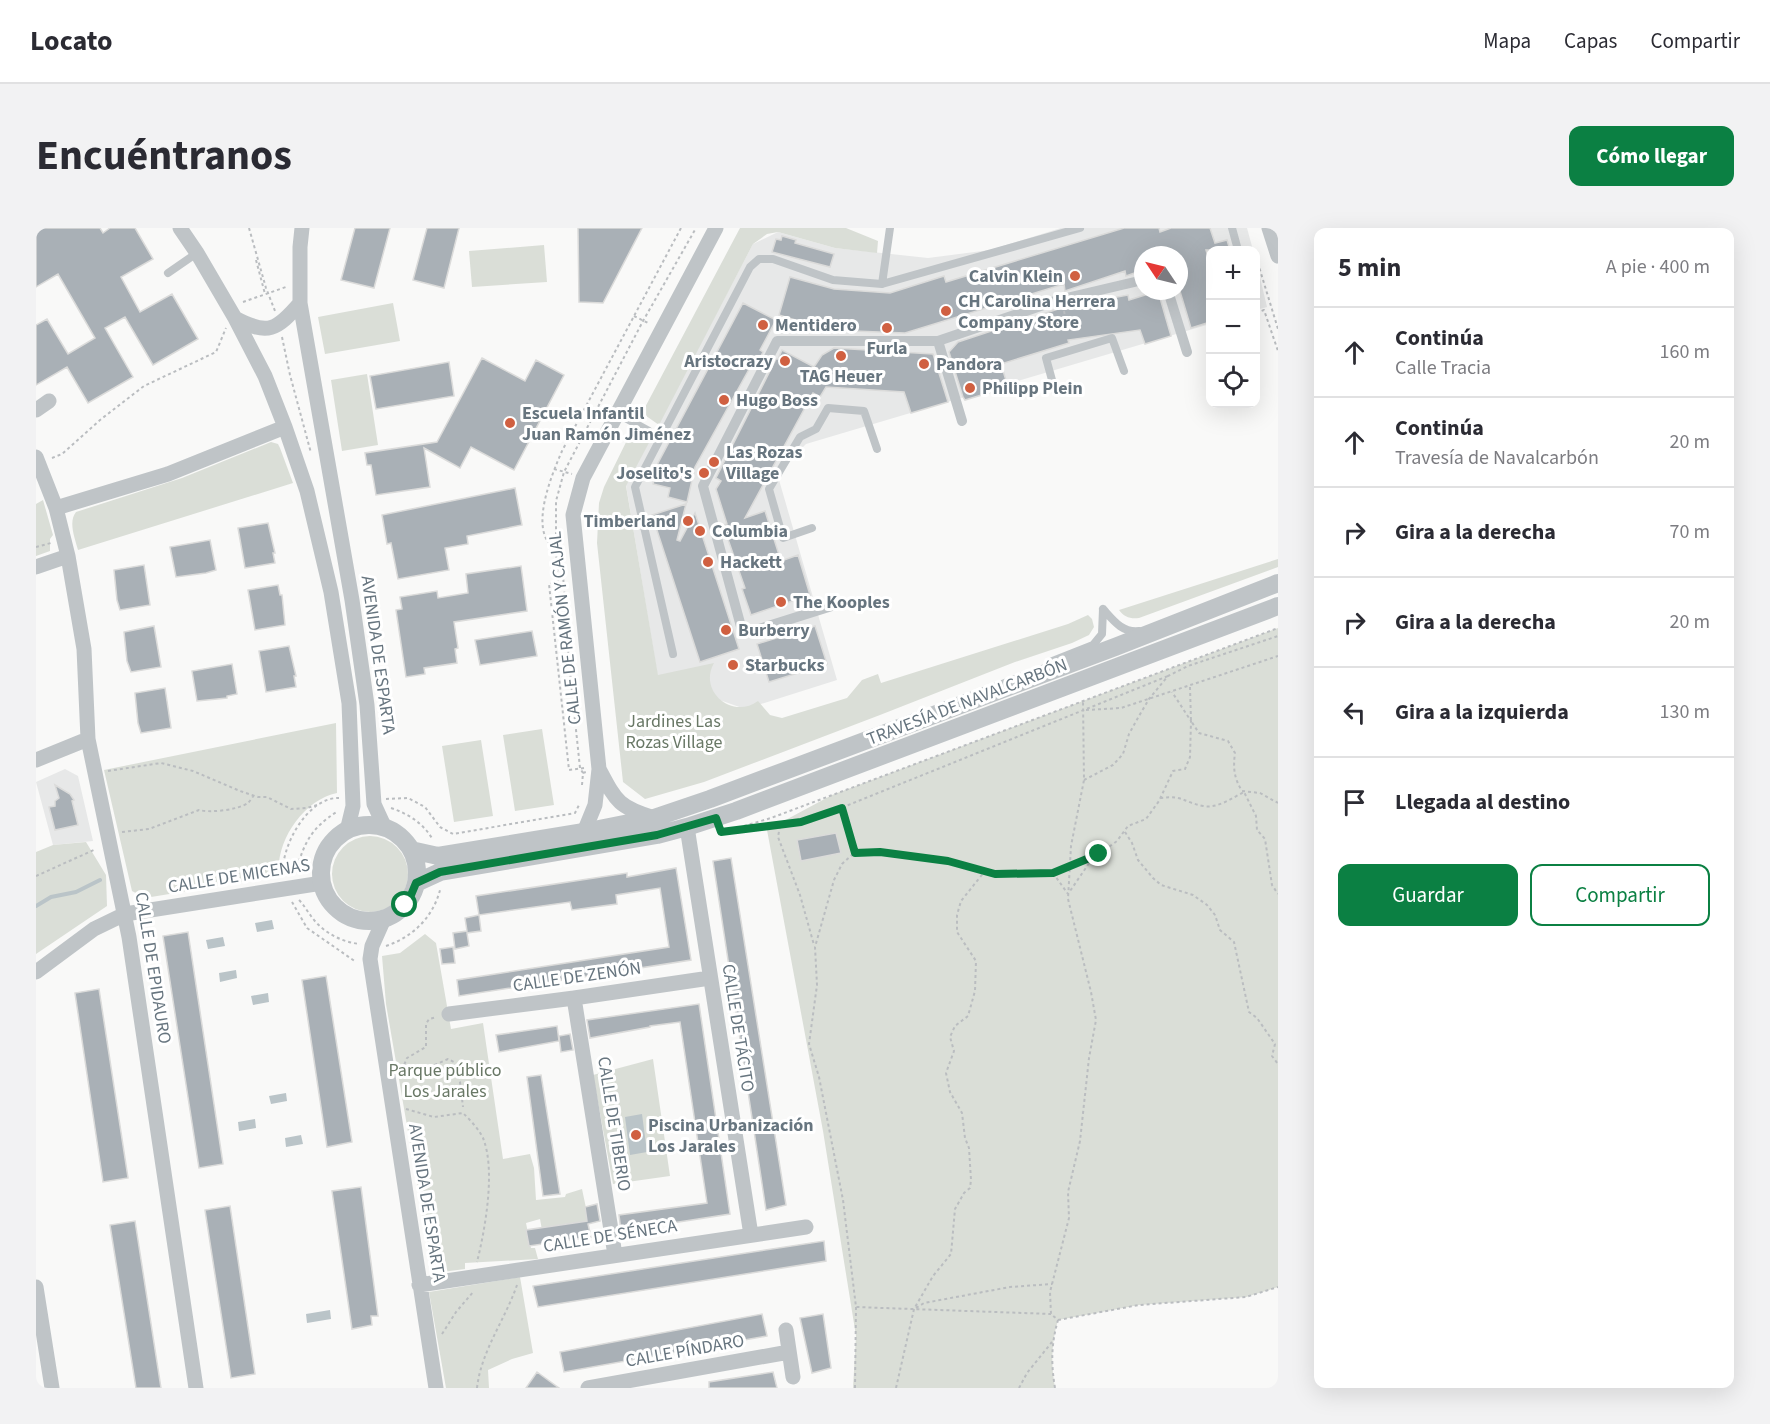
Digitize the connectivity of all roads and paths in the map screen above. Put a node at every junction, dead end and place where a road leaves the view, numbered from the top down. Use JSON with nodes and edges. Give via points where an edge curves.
{"nodes":[{"id":1,"x":180,"y":228,"type":"edge"},
{"id":2,"x":248,"y":228,"type":"edge"},
{"id":3,"x":302,"y":228,"type":"edge"},
{"id":4,"x":696,"y":228,"type":"edge"},
{"id":5,"x":716,"y":228,"type":"edge"},
{"id":6,"x":890,"y":228,"type":"edge"},
{"id":7,"x":1080,"y":228,"type":"edge"},
{"id":8,"x":1232,"y":228,"type":"edge"},
{"id":9,"x":1269,"y":228,"type":"edge"},
{"id":10,"x":1237,"y":246,"type":"edge"},
{"id":11,"x":197,"y":253,"type":"junction"},
{"id":12,"x":1278,"y":256,"type":"edge"},
{"id":13,"x":1260,"y":270,"type":"edge"},
{"id":14,"x":168,"y":273,"type":"dead end"},
{"id":15,"x":1134,"y":282,"type":"edge"},
{"id":16,"x":300,"y":283,"type":"junction"},
{"id":17,"x":882,"y":284,"type":"junction"},
{"id":18,"x":265,"y":294,"type":"junction"},
{"id":19,"x":1062,"y":299,"type":"junction"},
{"id":20,"x":1171,"y":300,"type":"edge"},
{"id":21,"x":300,"y":303,"type":"junction"},
{"id":22,"x":1260,"y":312,"type":"edge"},
{"id":23,"x":231,"y":317,"type":"junction"},
{"id":24,"x":1068,"y":329,"type":"dead end"},
{"id":25,"x":1278,"y":329,"type":"edge"},
{"id":26,"x":938,"y":341,"type":"junction"},
{"id":27,"x":1278,"y":351,"type":"edge"},
{"id":28,"x":1187,"y":352,"type":"dead end"},
{"id":29,"x":1124,"y":370,"type":"dead end"},
{"id":30,"x":1055,"y":391,"type":"dead end"},
{"id":31,"x":49,"y":401,"type":"dead end"},
{"id":32,"x":36,"y":410,"type":"edge"},
{"id":33,"x":618,"y":414,"type":"junction"},
{"id":34,"x":962,"y":421,"type":"dead end"},
{"id":35,"x":285,"y":427,"type":"junction"},
{"id":36,"x":650,"y":431,"type":"dead end"},
{"id":37,"x":877,"y":449,"type":"dead end"},
{"id":38,"x":38,"y":461,"type":"edge"},
{"id":39,"x":332,"y":486,"type":"junction"},
{"id":40,"x":307,"y":491,"type":"junction"},
{"id":41,"x":56,"y":508,"type":"junction"},
{"id":42,"x":812,"y":528,"type":"dead end"},
{"id":43,"x":68,"y":556,"type":"junction"},
{"id":44,"x":36,"y":567,"type":"edge"},
{"id":45,"x":1278,"y":583,"type":"edge"},
{"id":46,"x":836,"y":605,"type":"dead end"},
{"id":47,"x":1278,"y":606,"type":"edge"},
{"id":48,"x":1278,"y":628,"type":"edge"},
{"id":49,"x":1158,"y":629,"type":"junction"},
{"id":50,"x":1278,"y":636,"type":"edge"},
{"id":51,"x":673,"y":654,"type":"dead end"},
{"id":52,"x":1278,"y":656,"type":"edge"},
{"id":53,"x":1168,"y":676,"type":"junction"},
{"id":54,"x":1032,"y":677,"type":"junction"},
{"id":55,"x":1190,"y":686,"type":"junction"},
{"id":56,"x":1172,"y":692,"type":"junction"},
{"id":57,"x":1149,"y":699,"type":"junction"},
{"id":58,"x":1083,"y":700,"type":"junction"},
{"id":59,"x":1083,"y":711,"type":"junction"},
{"id":60,"x":1191,"y":721,"type":"junction"},
{"id":61,"x":88,"y":739,"type":"junction"},
{"id":62,"x":36,"y":760,"type":"edge"},
{"id":63,"x":599,"y":770,"type":"junction"},
{"id":64,"x":583,"y":773,"type":"junction"},
{"id":65,"x":96,"y":775,"type":"junction"},
{"id":66,"x":1084,"y":780,"type":"junction"},
{"id":67,"x":582,"y":791,"type":"dead end"},
{"id":68,"x":1244,"y":792,"type":"junction"},
{"id":69,"x":254,"y":795,"type":"junction"},
{"id":70,"x":1160,"y":798,"type":"junction"},
{"id":71,"x":581,"y":800,"type":"dead end"},
{"id":72,"x":1278,"y":803,"type":"edge"},
{"id":73,"x":320,"y":804,"type":"junction"},
{"id":74,"x":374,"y":804,"type":"junction"},
{"id":75,"x":353,"y":806,"type":"junction"},
{"id":76,"x":842,"y":808,"type":"junction"},
{"id":77,"x":654,"y":818,"type":"junction"},
{"id":78,"x":780,"y":826,"type":"junction"},
{"id":79,"x":687,"y":827,"type":"junction"},
{"id":80,"x":385,"y":828,"type":"junction"},
{"id":81,"x":347,"y":831,"type":"junction"},
{"id":82,"x":1124,"y":831,"type":"junction"},
{"id":83,"x":584,"y":832,"type":"junction"},
{"id":84,"x":110,"y":838,"type":"junction"},
{"id":85,"x":411,"y":850,"type":"junction"},
{"id":86,"x":855,"y":853,"type":"junction"},
{"id":87,"x":1095,"y":855,"type":"junction"},
{"id":88,"x":439,"y":864,"type":"junction"},
{"id":89,"x":1070,"y":865,"type":"junction"},
{"id":90,"x":985,"y":871,"type":"junction"},
{"id":91,"x":1053,"y":873,"type":"junction"},
{"id":92,"x":36,"y":876,"type":"edge"},
{"id":93,"x":322,"y":883,"type":"junction"},
{"id":94,"x":416,"y":883,"type":"junction"},
{"id":95,"x":286,"y":888,"type":"junction"},
{"id":96,"x":1068,"y":894,"type":"junction"},
{"id":97,"x":1278,"y":894,"type":"edge"},
{"id":98,"x":125,"y":914,"type":"junction"},
{"id":99,"x":384,"y":919,"type":"junction"},
{"id":100,"x":372,"y":946,"type":"junction"},
{"id":101,"x":815,"y":947,"type":"junction"},
{"id":102,"x":358,"y":964,"type":"dead end"},
{"id":103,"x":36,"y":972,"type":"edge"},
{"id":104,"x":710,"y":978,"type":"junction"},
{"id":105,"x":574,"y":998,"type":"junction"},
{"id":106,"x":449,"y":1014,"type":"joint"},
{"id":107,"x":1278,"y":1064,"type":"edge"},
{"id":108,"x":463,"y":1107,"type":"dead end"},
{"id":109,"x":417,"y":1112,"type":"dead end"},
{"id":110,"x":806,"y":1227,"type":"dead end"},
{"id":111,"x":751,"y":1235,"type":"junction"},
{"id":112,"x":615,"y":1255,"type":"junction"},
{"id":113,"x":519,"y":1270,"type":"junction"},
{"id":114,"x":481,"y":1271,"type":"junction"},
{"id":115,"x":1052,"y":1284,"type":"junction"},
{"id":116,"x":419,"y":1285,"type":"junction"},
{"id":117,"x":36,"y":1287,"type":"edge"},
{"id":118,"x":1278,"y":1287,"type":"edge"},
{"id":119,"x":856,"y":1308,"type":"junction"},
{"id":120,"x":914,"y":1309,"type":"junction"},
{"id":121,"x":1051,"y":1314,"type":"junction"},
{"id":122,"x":1058,"y":1320,"type":"junction"},
{"id":123,"x":786,"y":1330,"type":"dead end"},
{"id":124,"x":1052,"y":1341,"type":"junction"},
{"id":125,"x":430,"y":1351,"type":"junction"},
{"id":126,"x":789,"y":1352,"type":"junction"},
{"id":127,"x":793,"y":1377,"type":"dead end"},
{"id":128,"x":52,"y":1388,"type":"edge"},
{"id":129,"x":196,"y":1388,"type":"edge"},
{"id":130,"x":436,"y":1388,"type":"edge"},
{"id":131,"x":477,"y":1388,"type":"edge"},
{"id":132,"x":588,"y":1388,"type":"edge"},
{"id":133,"x":855,"y":1388,"type":"edge"},
{"id":134,"x":896,"y":1388,"type":"edge"},
{"id":135,"x":1019,"y":1388,"type":"edge"},
{"id":136,"x":1055,"y":1388,"type":"edge"}],
"edges":[{"from":1,"to":11,"type":"street","name":"AVENIDA DE ESPARTA"},
{"from":2,"to":18,"type":"path"},
{"from":3,"to":16,"type":"street","name":"AVENIDA DE ESPARTA"},
{"from":4,"to":64,"type":"path","via":[[564,472],[556,501],[556,536]]},
{"from":5,"to":33,"type":"street","name":"CALLE DE RAMÓN Y CAJAL"},
{"from":6,"to":17,"type":"lane"},
{"from":7,"to":17,"type":"lane"},
{"from":8,"to":10,"type":"lane"},
{"from":9,"to":12,"type":"street"},
{"from":11,"to":14,"type":"lane"},
{"from":11,"to":23,"type":"street","name":"AVENIDA DE ESPARTA"},
{"from":13,"to":25,"type":"path"},
{"from":15,"to":19,"type":"street"},
{"from":16,"to":18,"type":"path"},
{"from":16,"to":21,"type":"street","name":"AVENIDA DE ESPARTA"},
{"from":17,"to":51,"type":"lane","via":[[833,280],[772,259],[759,259],[750,267],[635,487]]},
{"from":18,"to":23,"type":"path"},
{"from":19,"to":24,"type":"path"},
{"from":19,"to":26,"type":"street"},
{"from":20,"to":28,"type":"street"},
{"from":21,"to":23,"type":"street","via":[[285,321],[269,329],[252,327]]},
{"from":21,"to":39,"type":"street","name":"AVENIDA DE ESPARTA"},
{"from":22,"to":27,"type":"path","via":[[1264,310]]},
{"from":23,"to":35,"type":"street","name":"AVENIDA DE ESPARTA","via":[[265,376]]},
{"from":23,"to":38,"type":"path","via":[[216,352],[144,386],[62,454]]},
{"from":26,"to":34,"type":"street"},
{"from":26,"to":46,"type":"street","via":[[777,341],[703,486],[743,634]]},
{"from":29,"to":30,"type":"lane","via":[[1112,338],[1046,358]]},
{"from":31,"to":32,"type":"street"},
{"from":33,"to":36,"type":"lane"},
{"from":33,"to":63,"type":"street","name":"CALLE DE RAMÓN Y CAJAL","via":[[583,478],[573,515]]},
{"from":35,"to":40,"type":"street","name":"AVENIDA DE ESPARTA"},
{"from":35,"to":41,"type":"street","via":[[168,474]]},
{"from":37,"to":42,"type":"lane","via":[[864,411],[828,408],[816,429],[800,437],[770,489],[783,538]]},
{"from":38,"to":41,"type":"street","name":"CALLE DE EPIDAURO"},
{"from":39,"to":40,"type":"street","via":[[317,494]]},
{"from":39,"to":74,"type":"street","name":"AVENIDA DE ESPARTA","via":[[367,705]]},
{"from":40,"to":75,"type":"street","name":"AVENIDA DE ESPARTA","via":[[331,592],[349,703]]},
{"from":41,"to":43,"type":"street","name":"CALLE DE EPIDAURO"},
{"from":43,"to":44,"type":"street"},
{"from":43,"to":61,"type":"street","name":"CALLE DE EPIDAURO","via":[[84,650]]},
{"from":45,"to":49,"type":"street","name":"TRAVESÍA DE NAVALCARBÓN"},
{"from":47,"to":79,"type":"street","name":"TRAVESÍA DE NAVALCARBÓN"},
{"from":48,"to":58,"type":"path"},
{"from":49,"to":54,"type":"street","name":"TRAVESÍA DE NAVALCARBÓN"},
{"from":49,"to":54,"type":"lane","via":[[1130,632],[1103,609],[1102,634],[1094,645],[1038,667]]},
{"from":50,"to":53,"type":"path"},
{"from":52,"to":55,"type":"path"},
{"from":53,"to":57,"type":"path"},
{"from":53,"to":59,"type":"path"},
{"from":54,"to":77,"type":"street","name":"TRAVESÍA DE NAVALCARBÓN"},
{"from":55,"to":56,"type":"path"},
{"from":55,"to":60,"type":"path"},
{"from":56,"to":57,"type":"path"},
{"from":56,"to":60,"type":"path"},
{"from":57,"to":59,"type":"path","via":[[1121,708]]},
{"from":57,"to":66,"type":"path","via":[[1129,734],[1123,754],[1113,765]]},
{"from":58,"to":59,"type":"path"},
{"from":58,"to":78,"type":"path","via":[[730,830]]},
{"from":59,"to":66,"type":"path"},
{"from":59,"to":76,"type":"path"},
{"from":60,"to":68,"type":"path","via":[[1199,733],[1228,741],[1235,753],[1236,780]]},
{"from":60,"to":70,"type":"path","via":[[1190,757],[1185,769],[1173,771]]},
{"from":61,"to":62,"type":"street"},
{"from":61,"to":65,"type":"street","name":"CALLE DE EPIDAURO"},
{"from":63,"to":64,"type":"path"},
{"from":63,"to":77,"type":"street","name":"CALLE DE RAMÓN Y CAJAL","via":[[614,797],[630,811]]},
{"from":63,"to":83,"type":"street","name":"CALLE DE RAMÓN Y CAJAL","via":[[595,805]]},
{"from":64,"to":67,"type":"path"},
{"from":65,"to":69,"type":"path","via":[[161,763]]},
{"from":65,"to":84,"type":"street","name":"CALLE DE EPIDAURO"},
{"from":66,"to":89,"type":"path"},
{"from":68,"to":70,"type":"path","via":[[1221,804],[1205,806],[1176,796]]},
{"from":68,"to":72,"type":"path","via":[[1260,793]]},
{"from":68,"to":97,"type":"path","via":[[1256,816],[1257,830],[1265,839],[1272,885]]},
{"from":69,"to":73,"type":"path","via":[[291,809]]},
{"from":69,"to":84,"type":"path","via":[[247,803],[233,808],[199,810],[149,830]]},
{"from":70,"to":82,"type":"path","via":[[1146,819]]},
{"from":71,"to":74,"type":"path","via":[[575,813],[453,834],[440,827],[425,807],[408,798],[388,798]]},
{"from":73,"to":75,"type":"path","via":[[341,798]]},
{"from":73,"to":95,"type":"path","via":[[292,835],[282,868]]},
{"from":74,"to":80,"type":"street","name":"AVENIDA DE ESPARTA"},
{"from":74,"to":88,"type":"path","via":[[405,813],[423,826],[433,838]]},
{"from":75,"to":81,"type":"street","name":"AVENIDA DE ESPARTA"},
{"from":75,"to":95,"type":"path","via":[[321,822],[309,837]]},
{"from":76,"to":78,"type":"path"},
{"from":76,"to":86,"type":"path"},
{"from":77,"to":83,"type":"street","name":"TRAVESÍA DE NAVALCARBÓN"},
{"from":78,"to":101,"type":"path","via":[[778,837]]},
{"from":79,"to":88,"type":"street","name":"TRAVESÍA DE NAVALCARBÓN","via":[[657,835]]},
{"from":79,"to":104,"type":"street","name":"CALLE DE TÁCITO"},
{"from":80,"to":81,"type":"street","via":[[359,827]]},
{"from":80,"to":85,"type":"street"},
{"from":81,"to":93,"type":"street","via":[[326,853]]},
{"from":82,"to":87,"type":"path","via":[[1117,841]]},
{"from":82,"to":107,"type":"path","via":[[1138,860],[1153,878],[1207,905],[1220,930],[1234,942],[1249,1012],[1275,1044],[1272,1056]]},
{"from":83,"to":88,"type":"street","name":"TRAVESÍA DE NAVALCARBÓN"},
{"from":84,"to":92,"type":"path"},
{"from":84,"to":98,"type":"street","name":"CALLE DE EPIDAURO"},
{"from":85,"to":88,"type":"street"},
{"from":85,"to":94,"type":"street"},
{"from":86,"to":90,"type":"path","via":[[880,852],[948,861]]},
{"from":86,"to":101,"type":"path","via":[[842,864],[834,880]]},
{"from":87,"to":89,"type":"path"},
{"from":87,"to":96,"type":"path"},
{"from":88,"to":94,"type":"street"},
{"from":88,"to":100,"type":"path","via":[[436,905],[423,923],[388,945]]},
{"from":89,"to":91,"type":"path"},
{"from":89,"to":96,"type":"path"},
{"from":90,"to":91,"type":"path"},
{"from":90,"to":120,"type":"path","via":[[957,915],[957,932],[976,961],[975,991],[968,1016],[955,1026],[950,1037],[954,1051],[946,1072],[950,1092],[962,1113],[969,1148],[970,1188],[955,1209],[951,1254]]},
{"from":91,"to":96,"type":"path"},
{"from":93,"to":95,"type":"street","name":"CALLE DE MICENAS"},
{"from":93,"to":99,"type":"street","via":[[334,906],[345,915],[357,920]]},
{"from":94,"to":99,"type":"street","via":[[405,905]]},
{"from":95,"to":98,"type":"street","name":"CALLE DE MICENAS"},
{"from":95,"to":100,"type":"path","via":[[329,933],[348,943]]},
{"from":95,"to":102,"type":"path","via":[[307,928]]},
{"from":96,"to":115,"type":"path","via":[[1096,1020],[1080,1141],[1068,1192],[1068,1218]]},
{"from":98,"to":103,"type":"street","name":"CALLE DE MICENAS","via":[[94,929]]},
{"from":98,"to":129,"type":"street","name":"CALLE DE EPIDAURO"},
{"from":99,"to":100,"type":"street","name":"AVENIDA DE ESPARTA"},
{"from":100,"to":116,"type":"street","name":"AVENIDA DE ESPARTA","via":[[370,959]]},
{"from":101,"to":119,"type":"path","via":[[817,985],[809,1044],[841,1190]]},
{"from":104,"to":105,"type":"street","name":"CALLE DE ZENÓN"},
{"from":104,"to":111,"type":"street","name":"CALLE DE TÁCITO"},
{"from":105,"to":106,"type":"street","name":"CALLE DE ZENÓN"},
{"from":105,"to":112,"type":"street","name":"CALLE DE TIBERIO"},
{"from":106,"to":108,"type":"path","via":[[429,1019],[426,1047],[407,1058],[398,1078],[448,1059],[454,1062]]},
{"from":109,"to":114,"type":"path","via":[[434,1117],[463,1113],[483,1139],[488,1194]]},
{"from":110,"to":111,"type":"street","name":"CALLE DE SÉNECA"},
{"from":111,"to":112,"type":"street","name":"CALLE DE SÉNECA"},
{"from":112,"to":113,"type":"street","name":"CALLE DE SÉNECA"},
{"from":113,"to":114,"type":"street","name":"CALLE DE SÉNECA"},
{"from":113,"to":131,"type":"path","via":[[511,1301],[478,1370]]},
{"from":114,"to":116,"type":"street","name":"CALLE DE SÉNECA"},
{"from":114,"to":125,"type":"path"},
{"from":115,"to":120,"type":"path","via":[[1010,1287],[924,1303]]},
{"from":115,"to":121,"type":"path"},
{"from":116,"to":125,"type":"street","name":"AVENIDA DE ESPARTA"},
{"from":117,"to":128,"type":"street"},
{"from":118,"to":122,"type":"path","via":[[1246,1297],[1139,1305]]},
{"from":119,"to":120,"type":"path"},
{"from":119,"to":133,"type":"path"},
{"from":120,"to":121,"type":"path"},
{"from":120,"to":134,"type":"path"},
{"from":121,"to":122,"type":"path"},
{"from":122,"to":124,"type":"path"},
{"from":123,"to":126,"type":"street"},
{"from":124,"to":135,"type":"path"},
{"from":124,"to":136,"type":"path"},
{"from":125,"to":130,"type":"street","name":"AVENIDA DE ESPARTA"},
{"from":126,"to":127,"type":"street"},
{"from":126,"to":132,"type":"street","name":"CALLE PÍNDARO"}]}
